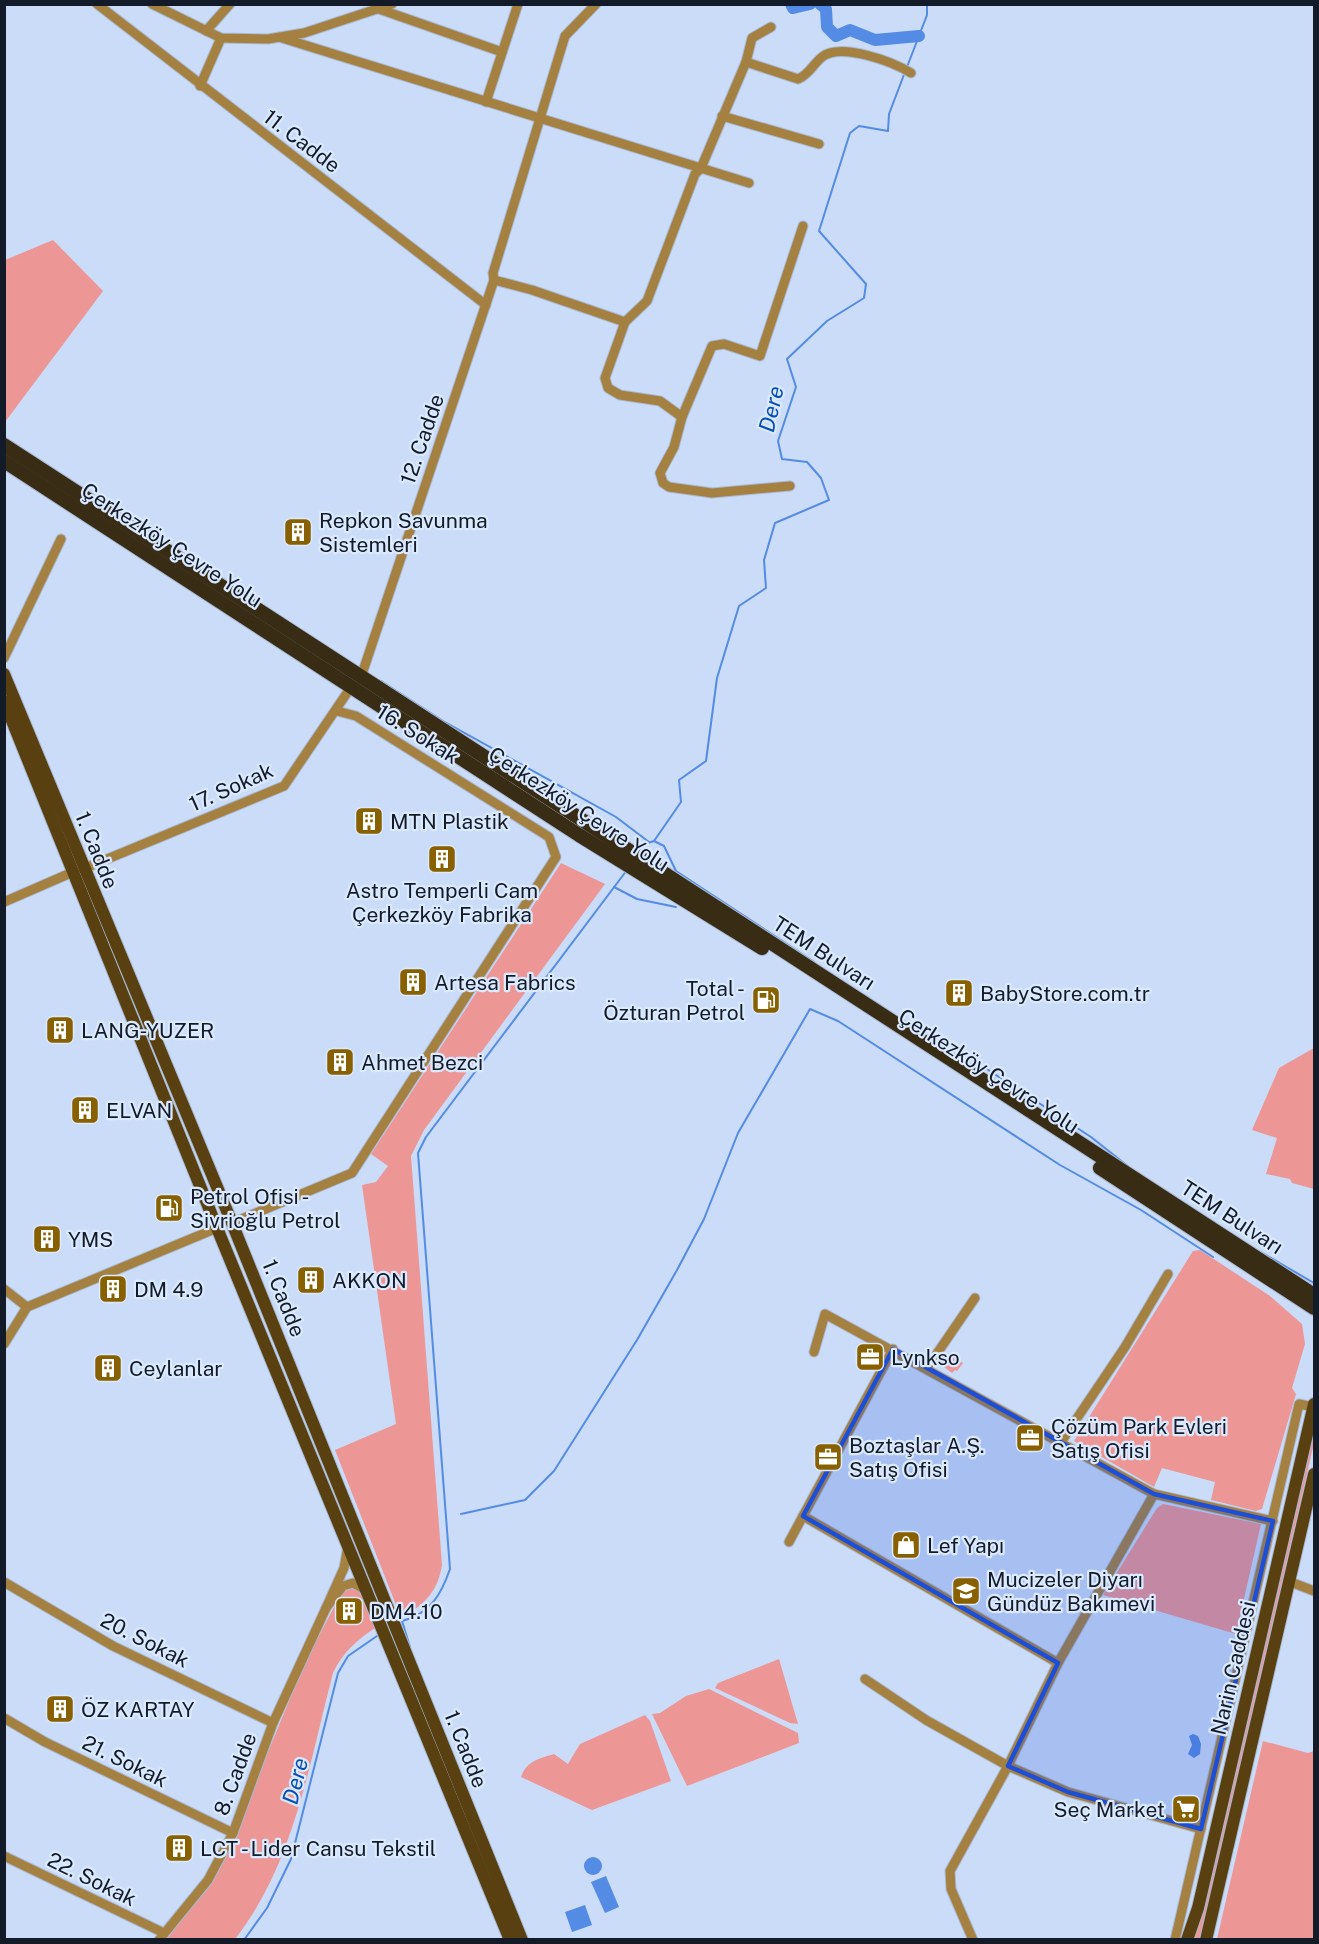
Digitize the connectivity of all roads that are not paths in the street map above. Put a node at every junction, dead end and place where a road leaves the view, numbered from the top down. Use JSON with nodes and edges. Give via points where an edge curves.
{"nodes":[{"id":1,"x":97,"y":4,"type":"edge"},
{"id":2,"x":152,"y":4,"type":"edge"},
{"id":3,"x":230,"y":4,"type":"edge"},
{"id":4,"x":392,"y":4,"type":"edge"},
{"id":5,"x":518,"y":4,"type":"edge"},
{"id":6,"x":596,"y":4,"type":"edge"},
{"id":7,"x":379,"y":9,"type":"junction"},
{"id":8,"x":771,"y":27,"type":"dead end"},
{"id":9,"x":207,"y":31,"type":"junction"},
{"id":10,"x":221,"y":38,"type":"junction"},
{"id":11,"x":282,"y":38,"type":"junction"},
{"id":12,"x":502,"y":52,"type":"junction"},
{"id":13,"x":746,"y":62,"type":"junction"},
{"id":14,"x":911,"y":73,"type":"dead end"},
{"id":15,"x":200,"y":86,"type":"junction"},
{"id":16,"x":486,"y":102,"type":"junction"},
{"id":17,"x":722,"y":116,"type":"junction"},
{"id":18,"x":541,"y":119,"type":"junction"},
{"id":19,"x":819,"y":144,"type":"dead end"},
{"id":20,"x":701,"y":168,"type":"junction"},
{"id":21,"x":748,"y":183,"type":"dead end"},
{"id":22,"x":803,"y":226,"type":"dead end"},
{"id":23,"x":494,"y":280,"type":"junction"},
{"id":24,"x":486,"y":305,"type":"junction"},
{"id":25,"x":625,"y":322,"type":"junction"},
{"id":26,"x":682,"y":417,"type":"junction"},
{"id":27,"x":4,"y":445,"type":"edge"},
{"id":28,"x":4,"y":461,"type":"edge"},
{"id":29,"x":790,"y":486,"type":"dead end"},
{"id":30,"x":61,"y":539,"type":"dead end"},
{"id":31,"x":4,"y":658,"type":"edge"},
{"id":32,"x":4,"y":674,"type":"edge"},
{"id":33,"x":356,"y":682,"type":"junction"},
{"id":34,"x":4,"y":701,"type":"edge"},
{"id":35,"x":337,"y":711,"type":"junction"},
{"id":36,"x":583,"y":830,"type":"junction"},
{"id":37,"x":641,"y":867,"type":"junction"},
{"id":38,"x":78,"y":870,"type":"junction"},
{"id":39,"x":4,"y":902,"type":"edge"},
{"id":40,"x":1133,"y":1190,"type":"joint"},
{"id":41,"x":232,"y":1223,"type":"junction"},
{"id":42,"x":217,"y":1228,"type":"junction"},
{"id":43,"x":1280,"y":1273,"type":"junction"},
{"id":44,"x":1168,"y":1274,"type":"dead end"},
{"id":45,"x":1314,"y":1288,"type":"edge"},
{"id":46,"x":4,"y":1289,"type":"edge"},
{"id":47,"x":1290,"y":1291,"type":"junction"},
{"id":48,"x":1314,"y":1295,"type":"edge"},
{"id":49,"x":975,"y":1298,"type":"dead end"},
{"id":50,"x":27,"y":1308,"type":"junction"},
{"id":51,"x":1314,"y":1308,"type":"edge"},
{"id":52,"x":1314,"y":1315,"type":"edge"},
{"id":53,"x":4,"y":1344,"type":"edge"},
{"id":54,"x":893,"y":1349,"type":"junction"},
{"id":55,"x":814,"y":1352,"type":"dead end"},
{"id":56,"x":927,"y":1368,"type":"junction"},
{"id":57,"x":1314,"y":1406,"type":"edge"},
{"id":58,"x":1061,"y":1442,"type":"junction"},
{"id":59,"x":1314,"y":1474,"type":"edge"},
{"id":60,"x":1154,"y":1494,"type":"junction"},
{"id":61,"x":1311,"y":1512,"type":"edge"},
{"id":62,"x":803,"y":1516,"type":"junction"},
{"id":63,"x":1273,"y":1521,"type":"junction"},
{"id":64,"x":789,"y":1542,"type":"dead end"},
{"id":65,"x":349,"y":1544,"type":"junction"},
{"id":66,"x":1288,"y":1581,"type":"junction"},
{"id":67,"x":4,"y":1582,"type":"edge"},
{"id":68,"x":368,"y":1591,"type":"junction"},
{"id":69,"x":1314,"y":1591,"type":"edge"},
{"id":70,"x":326,"y":1608,"type":"junction"},
{"id":71,"x":387,"y":1622,"type":"junction"},
{"id":72,"x":395,"y":1642,"type":"junction"},
{"id":73,"x":1058,"y":1663,"type":"junction"},
{"id":74,"x":865,"y":1679,"type":"dead end"},
{"id":75,"x":4,"y":1718,"type":"edge"},
{"id":76,"x":273,"y":1723,"type":"junction"},
{"id":77,"x":1008,"y":1766,"type":"junction"},
{"id":78,"x":1201,"y":1829,"type":"junction"},
{"id":79,"x":233,"y":1833,"type":"junction"},
{"id":80,"x":4,"y":1856,"type":"edge"},
{"id":81,"x":161,"y":1936,"type":"edge"},
{"id":82,"x":510,"y":1940,"type":"edge"},
{"id":83,"x":522,"y":1940,"type":"edge"},
{"id":84,"x":973,"y":1940,"type":"edge"},
{"id":85,"x":1175,"y":1940,"type":"edge"},
{"id":86,"x":1187,"y":1940,"type":"edge"},
{"id":87,"x":1206,"y":1940,"type":"edge"}],
"edges":[{"from":1,"to":15,"type":"street","name":"11. Cadde"},
{"from":2,"to":9,"type":"street"},
{"from":3,"to":9,"type":"street"},
{"from":4,"to":7,"type":"street"},
{"from":5,"to":12,"type":"street"},
{"from":6,"to":18,"type":"street","name":"12. Cadde","via":[[566,36]]},
{"from":7,"to":11,"type":"street"},
{"from":7,"to":12,"type":"street"},
{"from":8,"to":13,"type":"street","via":[[752,38]]},
{"from":9,"to":10,"type":"street"},
{"from":10,"to":11,"type":"street"},
{"from":10,"to":15,"type":"street"},
{"from":11,"to":16,"type":"street"},
{"from":12,"to":16,"type":"street"},
{"from":13,"to":14,"type":"street","via":[[798,79],[823,56],[842,52],[900,66]]},
{"from":13,"to":17,"type":"street"},
{"from":15,"to":24,"type":"street","name":"11. Cadde"},
{"from":16,"to":18,"type":"street"},
{"from":17,"to":19,"type":"street"},
{"from":17,"to":20,"type":"street"},
{"from":18,"to":20,"type":"street"},
{"from":18,"to":23,"type":"street","name":"12. Cadde","via":[[499,251]]},
{"from":20,"to":21,"type":"street"},
{"from":20,"to":25,"type":"street","via":[[695,174],[647,301]]},
{"from":22,"to":26,"type":"street","via":[[760,356],[724,344],[712,346]]},
{"from":23,"to":24,"type":"street","name":"12. Cadde"},
{"from":23,"to":25,"type":"street"},
{"from":24,"to":33,"type":"street","name":"12. Cadde"},
{"from":25,"to":26,"type":"street","via":[[605,378],[608,388],[620,395],[660,401]]},
{"from":26,"to":29,"type":"street","via":[[674,447],[660,473],[669,487],[712,493]]},
{"from":27,"to":33,"type":"highway"},
{"from":28,"to":33,"type":"highway","name":"Çerkezköy Çevre Yolu"},
{"from":30,"to":31,"type":"street"},
{"from":32,"to":38,"type":"main road","name":"1. Cadde"},
{"from":33,"to":35,"type":"street","name":"17. Sokak"},
{"from":33,"to":36,"type":"highway","name":"Çerkezköy Çevre Yolu"},
{"from":33,"to":36,"type":"highway","name":"Çerkezköy Çevre Yolu","via":[[493,764]]},
{"from":34,"to":38,"type":"main road","name":"1. Cadde"},
{"from":35,"to":38,"type":"street","name":"17. Sokak","via":[[284,786]]},
{"from":35,"to":41,"type":"street","name":"16. Sokak","via":[[356,716],[549,837],[556,857],[352,1173]]},
{"from":36,"to":37,"type":"highway","name":"Çerkezköy Çevre Yolu"},
{"from":37,"to":40,"type":"highway","name":"Çerkezköy Çevre Yolu"},
{"from":37,"to":43,"type":"highway","name":"TEM Bulvarı"},
{"from":38,"to":39,"type":"street","name":"17. Sokak"},
{"from":38,"to":41,"type":"main road","name":"1. Cadde"},
{"from":38,"to":42,"type":"main road","name":"1. Cadde"},
{"from":40,"to":47,"type":"highway","name":"TEM Bulvarı"},
{"from":41,"to":71,"type":"main road","name":"1. Cadde"},
{"from":42,"to":50,"type":"street"},
{"from":42,"to":65,"type":"main road","name":"1. Cadde"},
{"from":43,"to":45,"type":"highway"},
{"from":43,"to":48,"type":"highway","name":"TEM Bulvarı"},
{"from":44,"to":58,"type":"street"},
{"from":46,"to":50,"type":"street"},
{"from":47,"to":51,"type":"highway","name":"TEM Bulvarı"},
{"from":47,"to":52,"type":"highway"},
{"from":49,"to":56,"type":"street"},
{"from":50,"to":53,"type":"street"},
{"from":54,"to":55,"type":"street","via":[[825,1314]]},
{"from":54,"to":56,"type":"street"},
{"from":54,"to":62,"type":"street"},
{"from":56,"to":58,"type":"street"},
{"from":57,"to":63,"type":"street","via":[[1299,1404]]},
{"from":57,"to":86,"type":"main road","name":"Narin Caddesi","via":[[1198,1908]]},
{"from":58,"to":60,"type":"street"},
{"from":59,"to":61,"type":"main road","name":"Narin Caddesi"},
{"from":60,"to":63,"type":"street"},
{"from":60,"to":73,"type":"street"},
{"from":61,"to":66,"type":"main road","name":"Narin Caddesi"},
{"from":62,"to":64,"type":"street"},
{"from":62,"to":73,"type":"street"},
{"from":63,"to":78,"type":"street"},
{"from":65,"to":68,"type":"main road","name":"1. Cadde"},
{"from":65,"to":70,"type":"street","name":"8. Cadde","via":[[344,1568]]},
{"from":66,"to":69,"type":"street"},
{"from":66,"to":87,"type":"main road","name":"Narin Caddesi"},
{"from":67,"to":76,"type":"street","name":"20. Sokak","via":[[113,1646]]},
{"from":68,"to":70,"type":"street","name":"8. Cadde","via":[[353,1583],[343,1586]]},
{"from":68,"to":71,"type":"main road","name":"1. Cadde"},
{"from":70,"to":76,"type":"street","name":"8. Cadde"},
{"from":71,"to":72,"type":"main road","name":"1. Cadde"},
{"from":72,"to":82,"type":"main road","name":"1. Cadde"},
{"from":72,"to":83,"type":"main road","name":"1. Cadde"},
{"from":73,"to":77,"type":"street"},
{"from":74,"to":77,"type":"street","via":[[926,1720]]},
{"from":75,"to":79,"type":"street","name":"21. Sokak","via":[[45,1742]]},
{"from":76,"to":79,"type":"street","name":"8. Cadde"},
{"from":77,"to":78,"type":"street","via":[[1068,1792]]},
{"from":77,"to":84,"type":"street","via":[[950,1871],[951,1889]]},
{"from":78,"to":85,"type":"street"},
{"from":79,"to":81,"type":"street","name":"8. Cadde","via":[[208,1880]]},
{"from":80,"to":81,"type":"street","name":"22. Sokak"}]}
